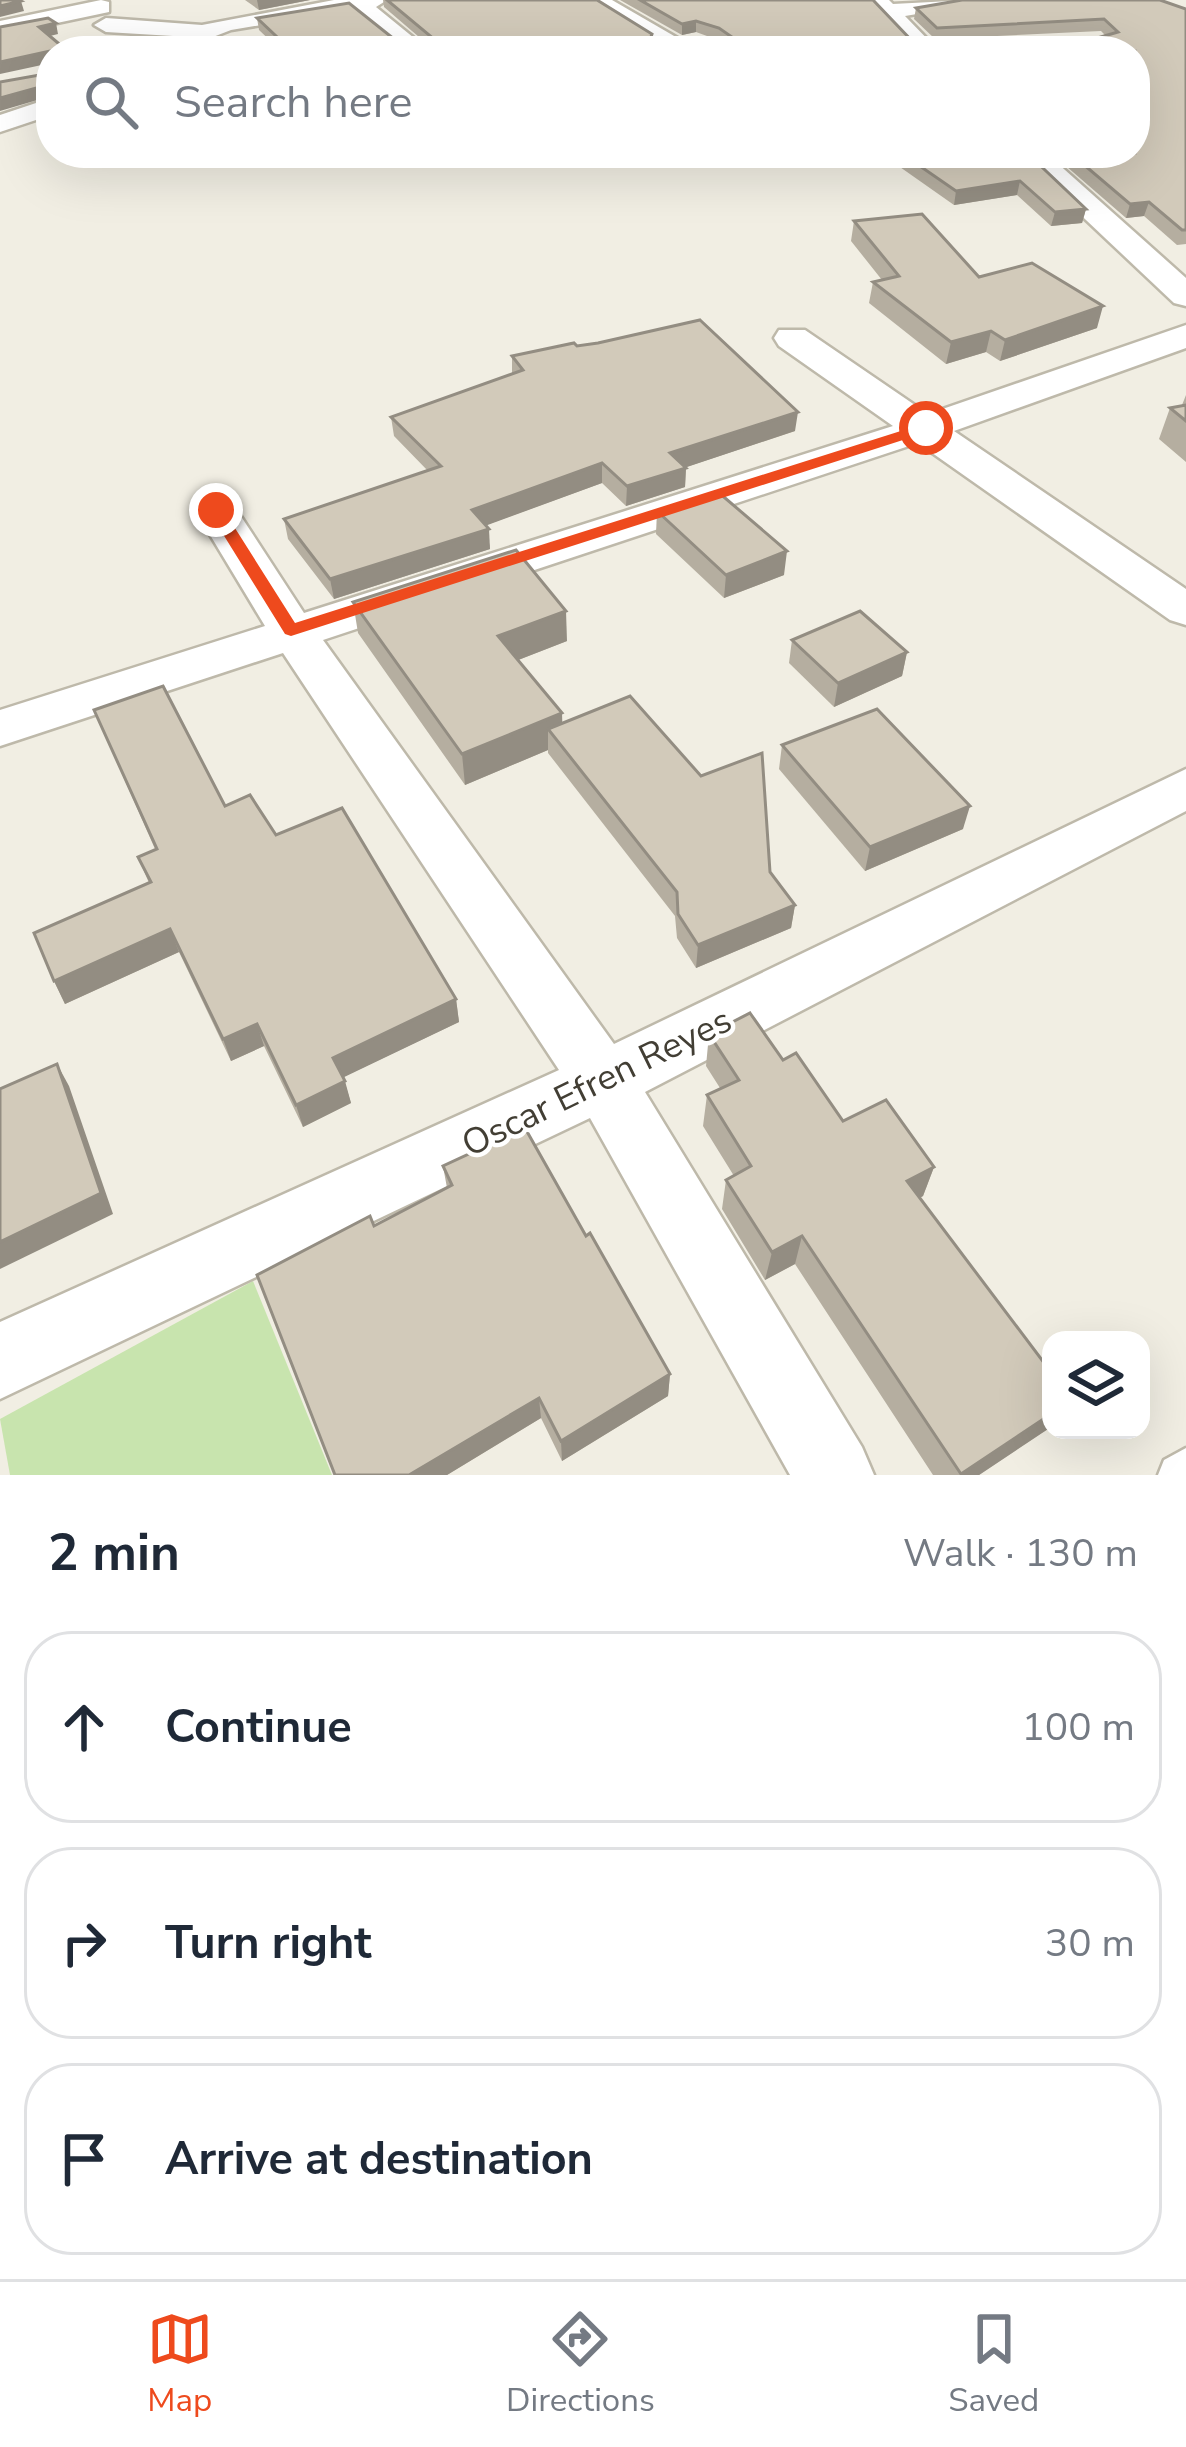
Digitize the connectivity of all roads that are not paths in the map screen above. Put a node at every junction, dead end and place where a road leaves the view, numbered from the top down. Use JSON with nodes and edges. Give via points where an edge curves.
{"nodes":[{"id":1,"x":596,"y":0,"type":"edge"},
{"id":2,"x":958,"y":0,"type":"edge"},
{"id":3,"x":366,"y":2,"type":"edge"},
{"id":4,"x":882,"y":6,"type":"edge"},
{"id":5,"x":100,"y":20,"type":"edge"},
{"id":6,"x":0,"y":28,"type":"edge"},
{"id":7,"x":209,"y":30,"type":"junction"},
{"id":8,"x":194,"y":36,"type":"edge"},
{"id":9,"x":402,"y":36,"type":"edge"},
{"id":10,"x":661,"y":36,"type":"edge"},
{"id":11,"x":913,"y":36,"type":"edge"},
{"id":12,"x":36,"y":111,"type":"edge"},
{"id":13,"x":0,"y":124,"type":"edge"},
{"id":14,"x":1045,"y":168,"type":"edge"},
{"id":15,"x":1186,"y":296,"type":"edge"},
{"id":16,"x":1186,"y":336,"type":"edge"},
{"id":17,"x":791,"y":338,"type":"dead end"},
{"id":18,"x":926,"y":428,"type":"junction"},
{"id":19,"x":216,"y":510,"type":"dead end"},
{"id":20,"x":1186,"y":610,"type":"edge"},
{"id":21,"x":291,"y":630,"type":"junction"},
{"id":22,"x":0,"y":728,"type":"edge"},
{"id":23,"x":1186,"y":788,"type":"edge"},
{"id":24,"x":603,"y":1081,"type":"junction"},
{"id":25,"x":0,"y":1361,"type":"edge"},
{"id":26,"x":1186,"y":1469,"type":"edge"},
{"id":27,"x":834,"y":1475,"type":"edge"},
{"id":28,"x":1179,"y":1475,"type":"edge"}],
"edges":[{"from":1,"to":10,"type":"street"},
{"from":2,"to":4,"type":"street"},
{"from":3,"to":7,"type":"street"},
{"from":3,"to":9,"type":"street"},
{"from":4,"to":11,"type":"street"},
{"from":5,"to":6,"type":"street"},
{"from":5,"to":7,"type":"street","via":[[137,30]]},
{"from":7,"to":8,"type":"street"},
{"from":12,"to":13,"type":"street"},
{"from":14,"to":15,"type":"street"},
{"from":16,"to":18,"type":"street"},
{"from":17,"to":18,"type":"street"},
{"from":18,"to":20,"type":"street"},
{"from":18,"to":21,"type":"street"},
{"from":19,"to":21,"type":"street"},
{"from":21,"to":22,"type":"street"},
{"from":21,"to":24,"type":"street"},
{"from":23,"to":24,"type":"street","name":"Oscar Efren Reyes"},
{"from":24,"to":25,"type":"street","name":"Oscar Efren Reyes"},
{"from":24,"to":27,"type":"street"},
{"from":26,"to":28,"type":"lane"}]}
